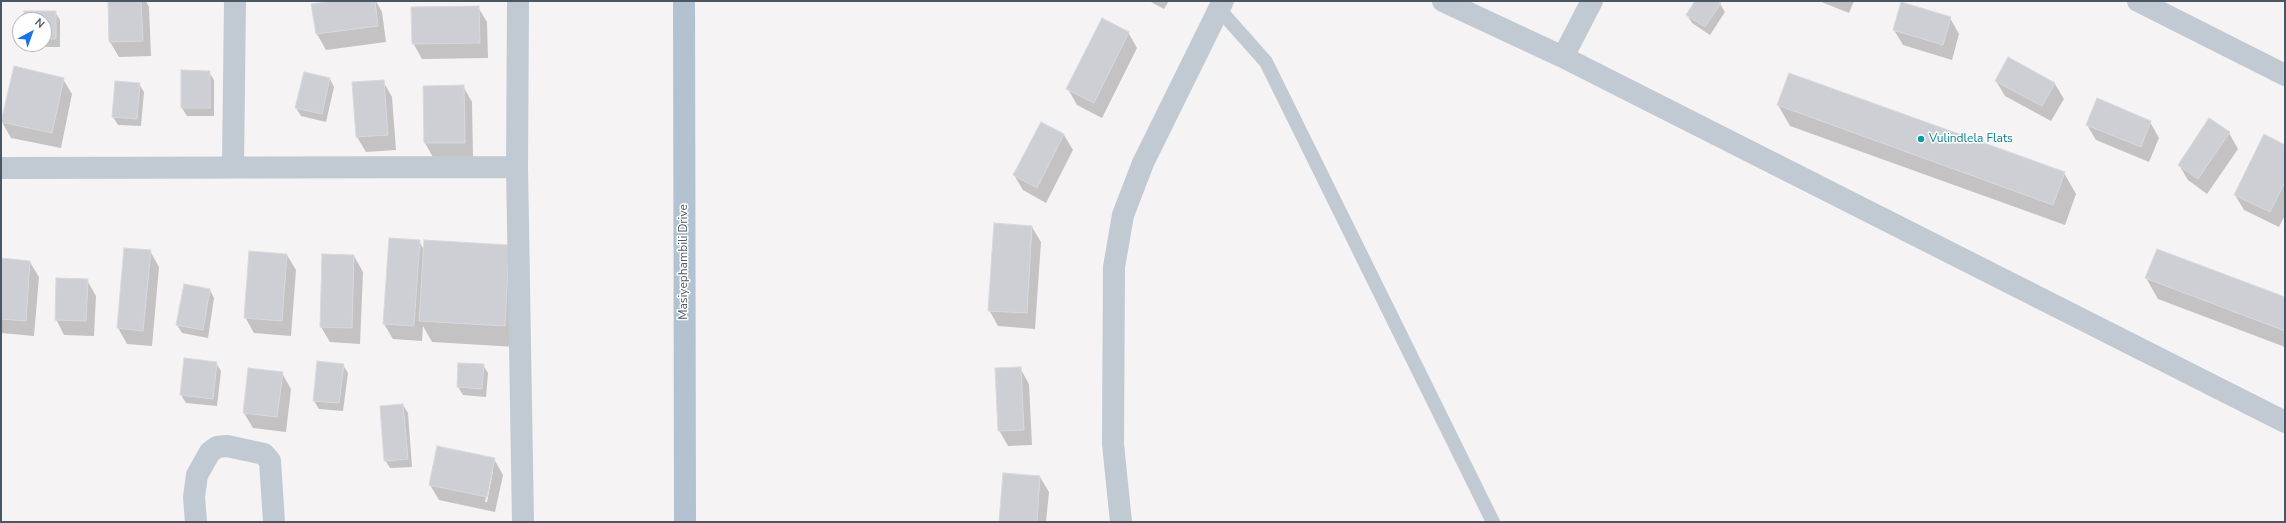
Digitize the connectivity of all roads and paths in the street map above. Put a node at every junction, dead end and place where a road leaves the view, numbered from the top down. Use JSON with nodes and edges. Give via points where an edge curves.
{"nodes":[{"id":1,"x":235,"y":1,"type":"edge"},
{"id":2,"x":518,"y":1,"type":"edge"},
{"id":3,"x":684,"y":1,"type":"edge"},
{"id":4,"x":1443,"y":1,"type":"edge"},
{"id":5,"x":1592,"y":1,"type":"edge"},
{"id":6,"x":2138,"y":1,"type":"edge"},
{"id":7,"x":1221,"y":5,"type":"edge"},
{"id":8,"x":1563,"y":57,"type":"junction"},
{"id":9,"x":2285,"y":75,"type":"edge"},
{"id":10,"x":233,"y":167,"type":"junction"},
{"id":11,"x":1,"y":168,"type":"edge"},
{"id":12,"x":517,"y":168,"type":"junction"},
{"id":13,"x":2285,"y":422,"type":"edge"},
{"id":14,"x":196,"y":522,"type":"edge"},
{"id":15,"x":274,"y":522,"type":"edge"},
{"id":16,"x":523,"y":522,"type":"edge"},
{"id":17,"x":685,"y":522,"type":"edge"},
{"id":18,"x":1121,"y":522,"type":"edge"},
{"id":19,"x":1493,"y":522,"type":"edge"}],
"edges":[{"from":1,"to":10,"type":"street"},
{"from":2,"to":12,"type":"street"},
{"from":3,"to":17,"type":"main road","name":"Masiyephambili Drive"},
{"from":4,"to":8,"type":"street"},
{"from":5,"to":8,"type":"street"},
{"from":6,"to":9,"type":"street"},
{"from":7,"to":18,"type":"street","via":[[1143,163],[1123,215],[1114,267],[1113,444]]},
{"from":7,"to":19,"type":"lane","via":[[1266,62]]},
{"from":8,"to":13,"type":"street"},
{"from":10,"to":11,"type":"street"},
{"from":10,"to":12,"type":"street"},
{"from":12,"to":16,"type":"street"},
{"from":14,"to":15,"type":"street","via":[[194,497],[197,475],[210,452],[218,447],[227,446],[264,454],[270,461]]}]}
